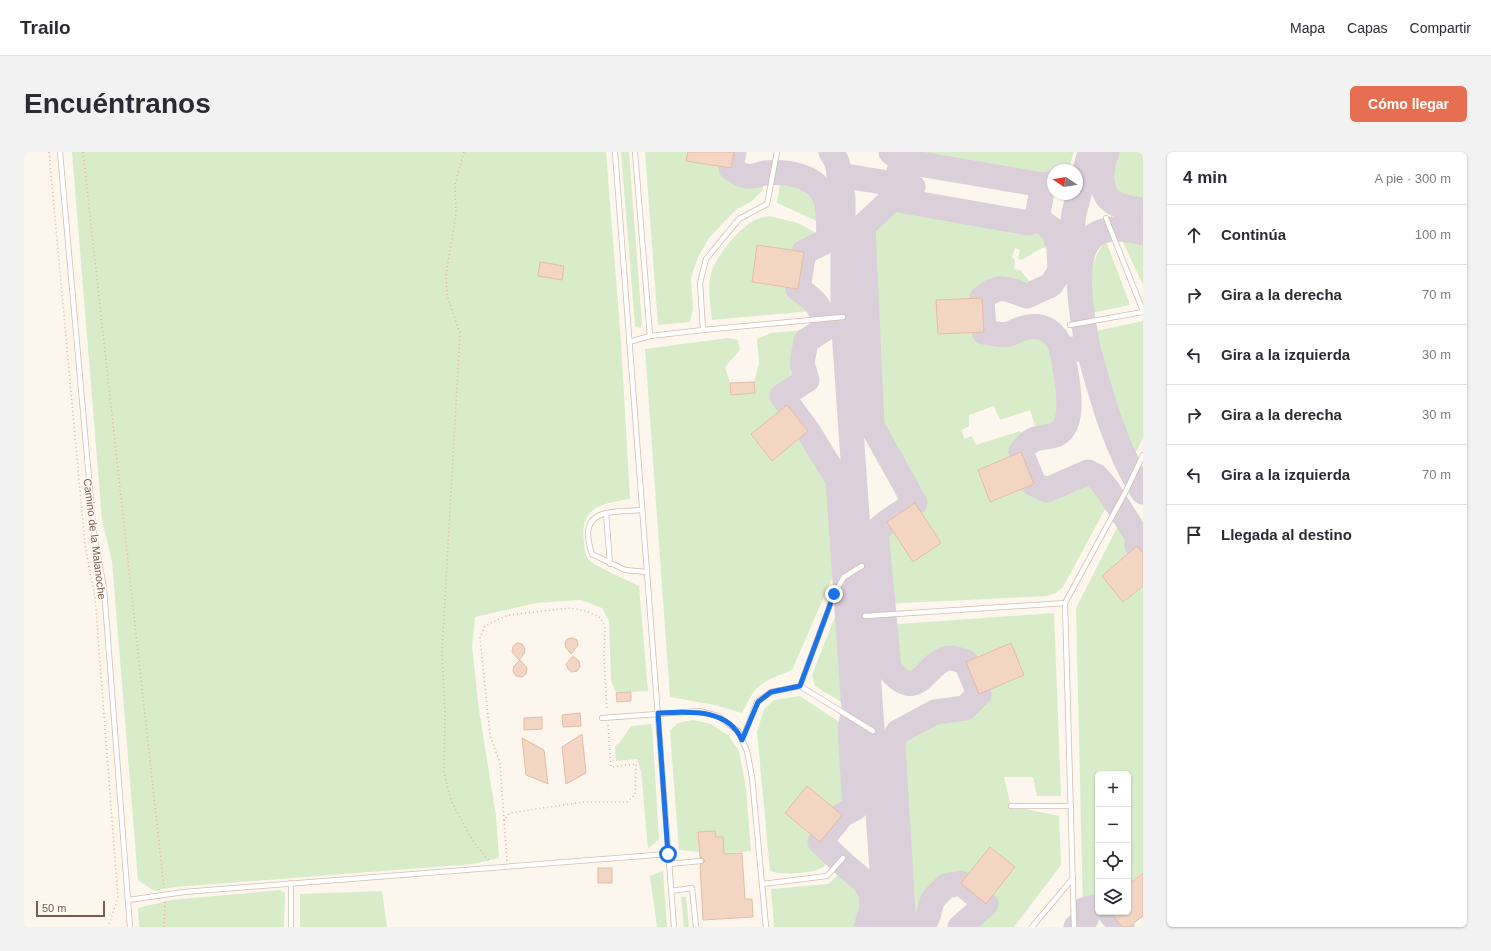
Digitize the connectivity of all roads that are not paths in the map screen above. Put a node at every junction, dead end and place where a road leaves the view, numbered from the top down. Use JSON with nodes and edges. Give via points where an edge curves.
{"nodes":[{"id":1,"x":60,"y":152,"type":"edge"},
{"id":2,"x":615,"y":152,"type":"edge"},
{"id":3,"x":635,"y":152,"type":"edge"},
{"id":4,"x":777,"y":152,"type":"edge"},
{"id":5,"x":1106,"y":218,"type":"dead end"},
{"id":6,"x":1143,"y":311,"type":"edge"},
{"id":7,"x":843,"y":316,"type":"dead end"},
{"id":8,"x":1070,"y":325,"type":"dead end"},
{"id":9,"x":702,"y":330,"type":"junction"},
{"id":10,"x":650,"y":336,"type":"junction"},
{"id":11,"x":629,"y":342,"type":"junction"},
{"id":12,"x":1143,"y":455,"type":"edge"},
{"id":13,"x":642,"y":510,"type":"junction"},
{"id":14,"x":606,"y":513,"type":"junction"},
{"id":15,"x":610,"y":564,"type":"junction"},
{"id":16,"x":862,"y":566,"type":"dead end"},
{"id":17,"x":646,"y":572,"type":"junction"},
{"id":18,"x":1065,"y":603,"type":"junction"},
{"id":19,"x":865,"y":616,"type":"dead end"},
{"id":20,"x":800,"y":686,"type":"junction"},
{"id":21,"x":658,"y":713,"type":"junction"},
{"id":22,"x":605,"y":718,"type":"road end"},
{"id":23,"x":873,"y":731,"type":"dead end"},
{"id":24,"x":742,"y":740,"type":"junction"},
{"id":25,"x":1011,"y":806,"type":"dead end"},
{"id":26,"x":1071,"y":806,"type":"junction"},
{"id":27,"x":668,"y":854,"type":"junction"},
{"id":28,"x":843,"y":858,"type":"dead end"},
{"id":29,"x":701,"y":861,"type":"dead end"},
{"id":30,"x":669,"y":864,"type":"junction"},
{"id":31,"x":1073,"y":878,"type":"junction"},
{"id":32,"x":291,"y":884,"type":"junction"},
{"id":33,"x":762,"y":884,"type":"junction"},
{"id":34,"x":671,"y":891,"type":"junction"},
{"id":35,"x":128,"y":900,"type":"junction"},
{"id":36,"x":130,"y":927,"type":"edge"},
{"id":37,"x":291,"y":927,"type":"edge"},
{"id":38,"x":674,"y":927,"type":"edge"},
{"id":39,"x":696,"y":927,"type":"edge"},
{"id":40,"x":766,"y":927,"type":"edge"},
{"id":41,"x":1032,"y":927,"type":"edge"},
{"id":42,"x":1074,"y":927,"type":"edge"}],
"edges":[{"from":1,"to":35,"type":"lane","via":[[94,535],[104,588]]},
{"from":2,"to":11,"type":"lane"},
{"from":3,"to":10,"type":"lane"},
{"from":4,"to":9,"type":"lane","via":[[767,204],[739,219],[706,259],[700,283]]},
{"from":5,"to":6,"type":"lane"},
{"from":6,"to":8,"type":"lane"},
{"from":7,"to":9,"type":"lane"},
{"from":9,"to":10,"type":"lane"},
{"from":10,"to":11,"type":"lane"},
{"from":11,"to":13,"type":"lane"},
{"from":12,"to":18,"type":"lane","via":[[1126,492]]},
{"from":13,"to":14,"type":"lane"},
{"from":13,"to":17,"type":"lane"},
{"from":14,"to":15,"type":"lane"},
{"from":14,"to":15,"type":"lane","via":[[591,521],[588,533],[592,554]]},
{"from":15,"to":17,"type":"lane","via":[[625,570]]},
{"from":16,"to":20,"type":"lane","via":[[844,577],[834,594]]},
{"from":17,"to":21,"type":"lane"},
{"from":18,"to":19,"type":"lane"},
{"from":18,"to":26,"type":"lane"},
{"from":20,"to":23,"type":"lane"},
{"from":20,"to":24,"type":"lane","via":[[771,692],[758,702]]},
{"from":21,"to":22,"type":"lane"},
{"from":21,"to":24,"type":"lane","via":[[699,711],[718,716],[738,731]]},
{"from":21,"to":27,"type":"lane"},
{"from":24,"to":33,"type":"lane","via":[[752,777]]},
{"from":25,"to":26,"type":"lane"},
{"from":26,"to":31,"type":"lane"},
{"from":27,"to":30,"type":"lane"},
{"from":27,"to":32,"type":"lane"},
{"from":28,"to":33,"type":"lane","via":[[827,876]]},
{"from":29,"to":30,"type":"lane"},
{"from":30,"to":34,"type":"lane"},
{"from":31,"to":41,"type":"lane"},
{"from":31,"to":42,"type":"lane"},
{"from":32,"to":35,"type":"lane","via":[[165,894]]},
{"from":32,"to":37,"type":"lane"},
{"from":33,"to":40,"type":"lane"},
{"from":34,"to":38,"type":"lane"},
{"from":34,"to":39,"type":"lane","via":[[692,888]]},
{"from":35,"to":36,"type":"lane"}]}
